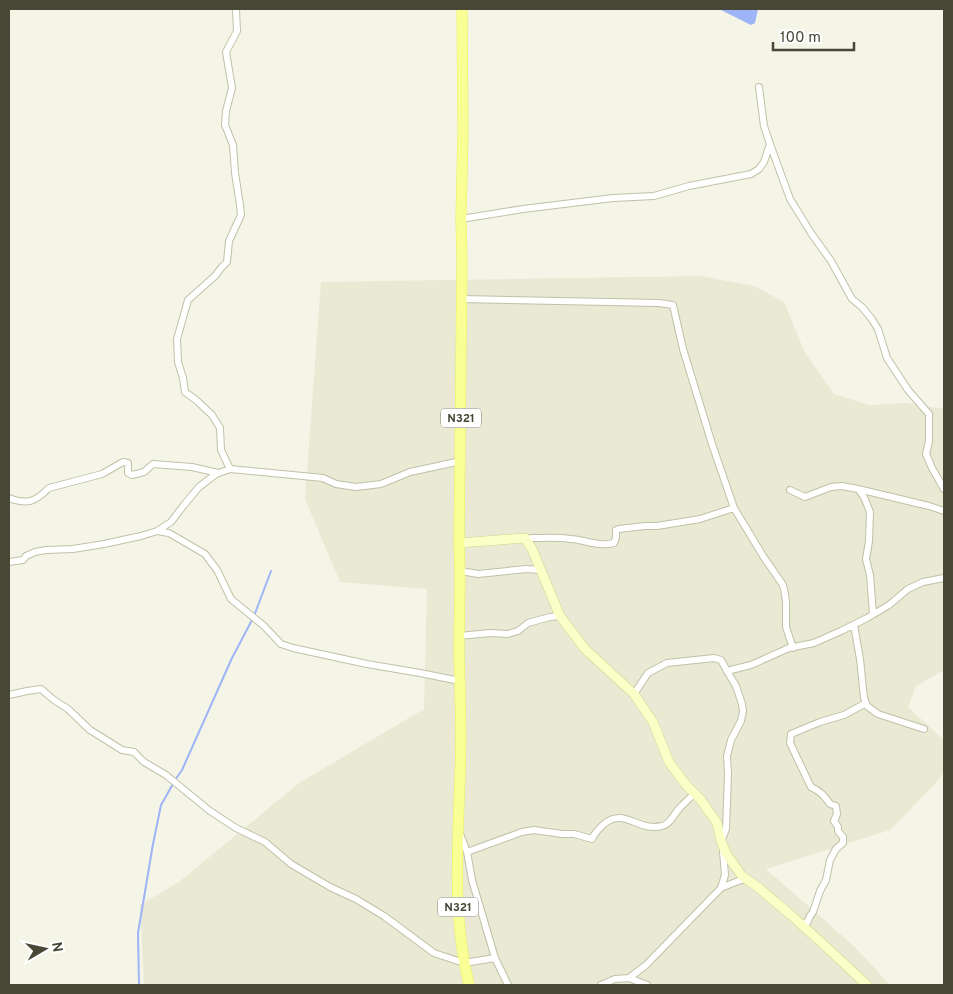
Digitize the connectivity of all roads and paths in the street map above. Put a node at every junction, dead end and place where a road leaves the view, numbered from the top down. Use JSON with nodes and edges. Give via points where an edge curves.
{"nodes":[{"id":1,"x":236,"y":9,"type":"edge"},
{"id":2,"x":462,"y":9,"type":"edge"},
{"id":3,"x":759,"y":87,"type":"dead end"},
{"id":4,"x":770,"y":144,"type":"junction"},
{"id":5,"x":461,"y":219,"type":"junction"},
{"id":6,"x":461,"y":300,"type":"junction"},
{"id":7,"x":461,"y":461,"type":"junction"},
{"id":8,"x":230,"y":469,"type":"junction"},
{"id":9,"x":219,"y":473,"type":"junction"},
{"id":10,"x":858,"y":488,"type":"junction"},
{"id":11,"x":944,"y":489,"type":"edge"},
{"id":12,"x":790,"y":490,"type":"dead end"},
{"id":13,"x":9,"y":498,"type":"edge"},
{"id":14,"x":734,"y":508,"type":"junction"},
{"id":15,"x":944,"y":511,"type":"edge"},
{"id":16,"x":157,"y":531,"type":"junction"},
{"id":17,"x":531,"y":538,"type":"dead end"},
{"id":18,"x":459,"y":543,"type":"junction"},
{"id":19,"x":9,"y":562,"type":"edge"},
{"id":20,"x":541,"y":570,"type":"junction"},
{"id":21,"x":461,"y":571,"type":"junction"},
{"id":22,"x":944,"y":578,"type":"edge"},
{"id":23,"x":873,"y":614,"type":"junction"},
{"id":24,"x":560,"y":616,"type":"junction"},
{"id":25,"x":854,"y":625,"type":"junction"},
{"id":26,"x":460,"y":636,"type":"junction"},
{"id":27,"x":793,"y":648,"type":"junction"},
{"id":28,"x":727,"y":671,"type":"junction"},
{"id":29,"x":460,"y":681,"type":"junction"},
{"id":30,"x":634,"y":694,"type":"junction"},
{"id":31,"x":9,"y":696,"type":"edge"},
{"id":32,"x":866,"y":703,"type":"junction"},
{"id":33,"x":924,"y":729,"type":"dead end"},
{"id":34,"x":694,"y":794,"type":"junction"},
{"id":35,"x":458,"y":827,"type":"junction"},
{"id":36,"x":721,"y":841,"type":"junction"},
{"id":37,"x":467,"y":852,"type":"junction"},
{"id":38,"x":751,"y":882,"type":"junction"},
{"id":39,"x":721,"y":888,"type":"junction"},
{"id":40,"x":800,"y":924,"type":"junction"},
{"id":41,"x":495,"y":958,"type":"junction"},
{"id":42,"x":464,"y":963,"type":"junction"},
{"id":43,"x":629,"y":978,"type":"junction"},
{"id":44,"x":469,"y":985,"type":"edge"},
{"id":45,"x":508,"y":985,"type":"edge"},
{"id":46,"x":601,"y":985,"type":"edge"},
{"id":47,"x":647,"y":985,"type":"edge"},
{"id":48,"x":867,"y":985,"type":"edge"}],
"edges":[{"from":1,"to":8,"type":"street","via":[[237,31],[226,52],[232,88],[225,125],[233,146],[240,215],[229,242],[227,262],[188,300],[177,339],[185,392],[212,415],[220,428],[221,450]]},
{"from":2,"to":5,"type":"main road","number":"N321"},
{"from":3,"to":4,"type":"street"},
{"from":4,"to":5,"type":"street","via":[[764,162],[751,174],[654,196],[613,198]]},
{"from":4,"to":11,"type":"street","via":[[790,199],[852,299],[878,329],[887,358],[929,414],[926,454]]},
{"from":5,"to":6,"type":"main road","number":"N321"},
{"from":6,"to":7,"type":"main road","number":"N321"},
{"from":6,"to":14,"type":"street","via":[[674,305],[683,349]]},
{"from":7,"to":8,"type":"street","via":[[410,472],[381,484],[356,487],[322,478]]},
{"from":7,"to":18,"type":"main road","number":"N321"},
{"from":8,"to":9,"type":"street"},
{"from":9,"to":13,"type":"street","via":[[154,464],[144,472],[132,475],[128,472],[128,463],[123,462],[102,474],[49,488],[33,501],[22,503]]},
{"from":9,"to":16,"type":"street","via":[[199,487],[171,522]]},
{"from":10,"to":12,"type":"street","via":[[831,487],[804,497]]},
{"from":10,"to":15,"type":"street"},
{"from":10,"to":23,"type":"street","via":[[870,512],[866,559]]},
{"from":14,"to":17,"type":"street","via":[[700,519],[619,529],[614,543],[608,544],[572,538]]},
{"from":14,"to":27,"type":"street","via":[[783,585],[786,627]]},
{"from":16,"to":19,"type":"street","via":[[104,544],[35,552],[22,560]]},
{"from":16,"to":29,"type":"street","via":[[169,533],[205,554],[231,599],[281,644]]},
{"from":18,"to":20,"type":"street","via":[[525,538]]},
{"from":18,"to":21,"type":"main road","number":"N321"},
{"from":20,"to":21,"type":"street","via":[[478,574]]},
{"from":20,"to":24,"type":"street"},
{"from":21,"to":26,"type":"main road","number":"N321"},
{"from":22,"to":23,"type":"street","via":[[922,582],[908,589]]},
{"from":23,"to":25,"type":"street"},
{"from":24,"to":26,"type":"street","via":[[528,623],[508,634]]},
{"from":24,"to":30,"type":"street","via":[[585,649]]},
{"from":25,"to":27,"type":"street"},
{"from":25,"to":32,"type":"street"},
{"from":26,"to":29,"type":"main road","number":"N321"},
{"from":27,"to":28,"type":"street"},
{"from":28,"to":30,"type":"street","via":[[721,660],[714,658],[670,662],[648,674]]},
{"from":28,"to":36,"type":"street","via":[[736,686],[743,711],[727,756],[726,829]]},
{"from":29,"to":35,"type":"main road","number":"N321"},
{"from":30,"to":34,"type":"street","via":[[653,722],[669,762]]},
{"from":31,"to":42,"type":"street","via":[[41,689],[90,730],[122,750],[134,752],[210,811],[265,842],[291,864],[377,911],[434,953]]},
{"from":32,"to":33,"type":"street","via":[[878,714]]},
{"from":32,"to":40,"type":"street","via":[[844,715],[791,734],[790,743],[811,787],[836,806],[834,821],[843,837],[843,843],[830,860],[813,912],[807,923]]},
{"from":34,"to":36,"type":"street","via":[[717,823]]},
{"from":34,"to":37,"type":"street","via":[[663,826],[646,827],[621,817],[609,820],[592,839],[534,830]]},
{"from":35,"to":37,"type":"street","number":"N321"},
{"from":35,"to":42,"type":"main road","number":"N321","via":[[459,922]]},
{"from":36,"to":38,"type":"street","via":[[742,876]]},
{"from":36,"to":39,"type":"street","via":[[725,875]]},
{"from":37,"to":41,"type":"street","number":"N321"},
{"from":38,"to":39,"type":"street","via":[[744,879]]},
{"from":38,"to":40,"type":"street"},
{"from":39,"to":43,"type":"street","via":[[646,965]]},
{"from":40,"to":48,"type":"street"},
{"from":41,"to":42,"type":"street"},
{"from":41,"to":45,"type":"street","number":"N321"},
{"from":42,"to":44,"type":"main road","number":"N321"},
{"from":43,"to":46,"type":"street"},
{"from":43,"to":47,"type":"street"}]}
